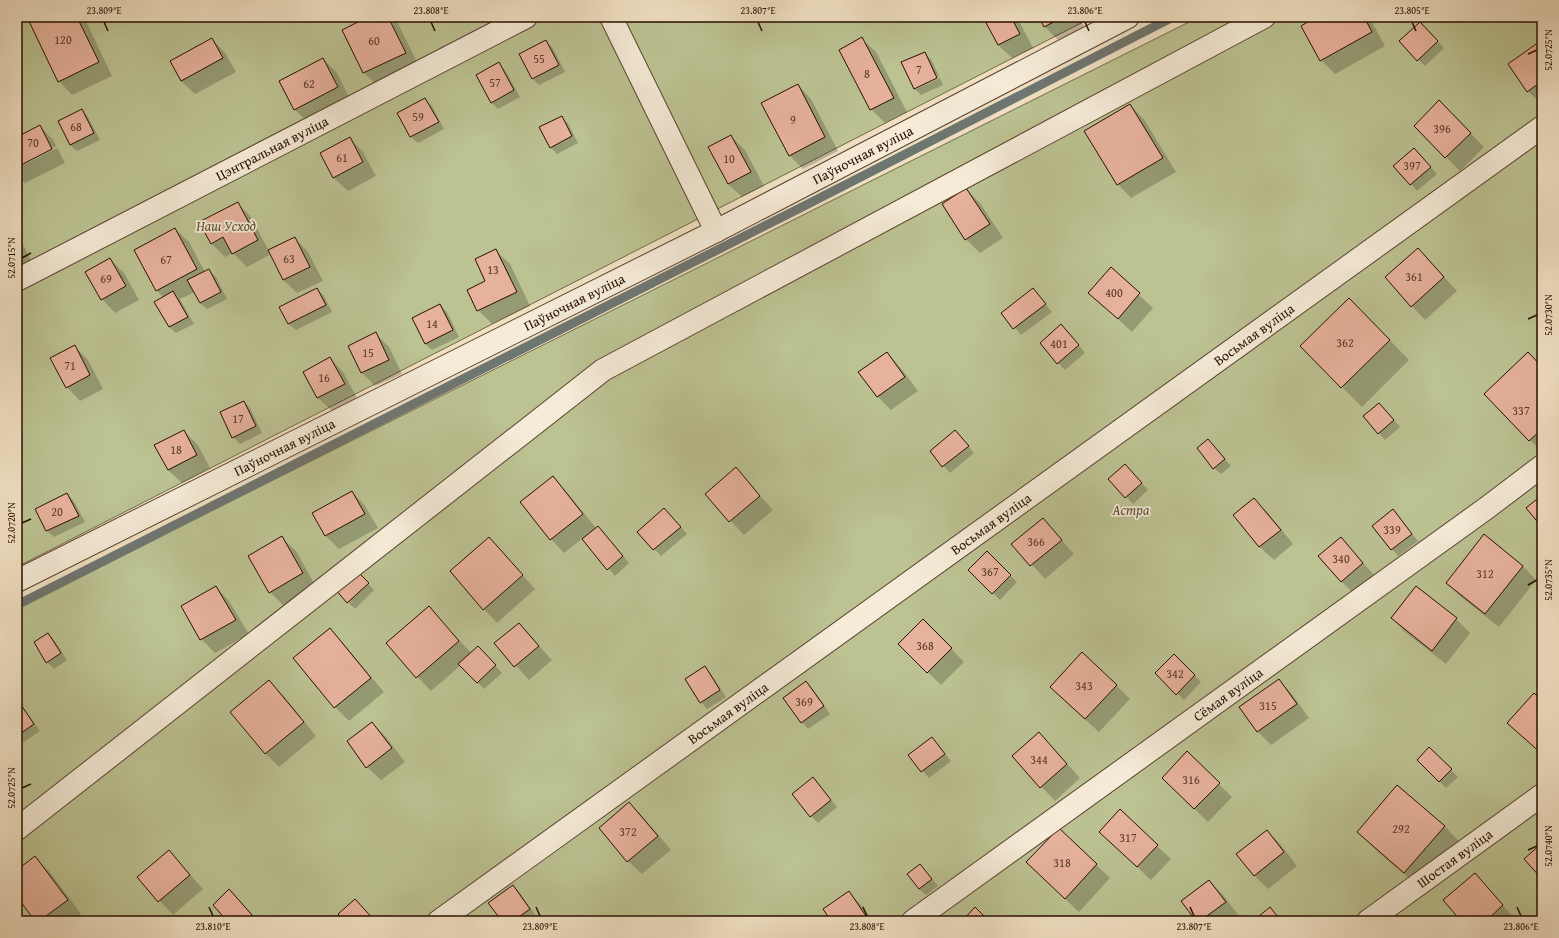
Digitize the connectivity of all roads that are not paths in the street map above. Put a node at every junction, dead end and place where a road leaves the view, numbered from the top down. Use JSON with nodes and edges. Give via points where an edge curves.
{"nodes":[{"id":1,"x":526,"y":17,"type":"edge"},
{"id":2,"x":611,"y":17,"type":"edge"},
{"id":3,"x":1128,"y":17,"type":"edge"},
{"id":4,"x":1264,"y":17,"type":"edge"},
{"id":5,"x":1542,"y":127,"type":"edge"},
{"id":6,"x":716,"y":232,"type":"junction"},
{"id":7,"x":17,"y":280,"type":"edge"},
{"id":8,"x":1542,"y":466,"type":"edge"},
{"id":9,"x":17,"y":581,"type":"edge"},
{"id":10,"x":1542,"y":795,"type":"edge"},
{"id":11,"x":17,"y":829,"type":"edge"},
{"id":12,"x":439,"y":921,"type":"edge"},
{"id":13,"x":913,"y":921,"type":"edge"},
{"id":14,"x":1368,"y":921,"type":"edge"}],
"edges":[{"from":1,"to":7,"type":"lane","name":"Цэнтральная вуліца"},
{"from":2,"to":6,"type":"lane"},
{"from":3,"to":6,"type":"lane","name":"Паўночная вуліца"},
{"from":4,"to":11,"type":"lane","via":[[603,370]]},
{"from":5,"to":12,"type":"lane","name":"Восьмая вуліца"},
{"from":6,"to":9,"type":"lane","name":"Паўночная вуліца"},
{"from":8,"to":13,"type":"lane","name":"Сёмая вуліца"},
{"from":10,"to":14,"type":"lane","name":"Шостая вуліца"}]}
